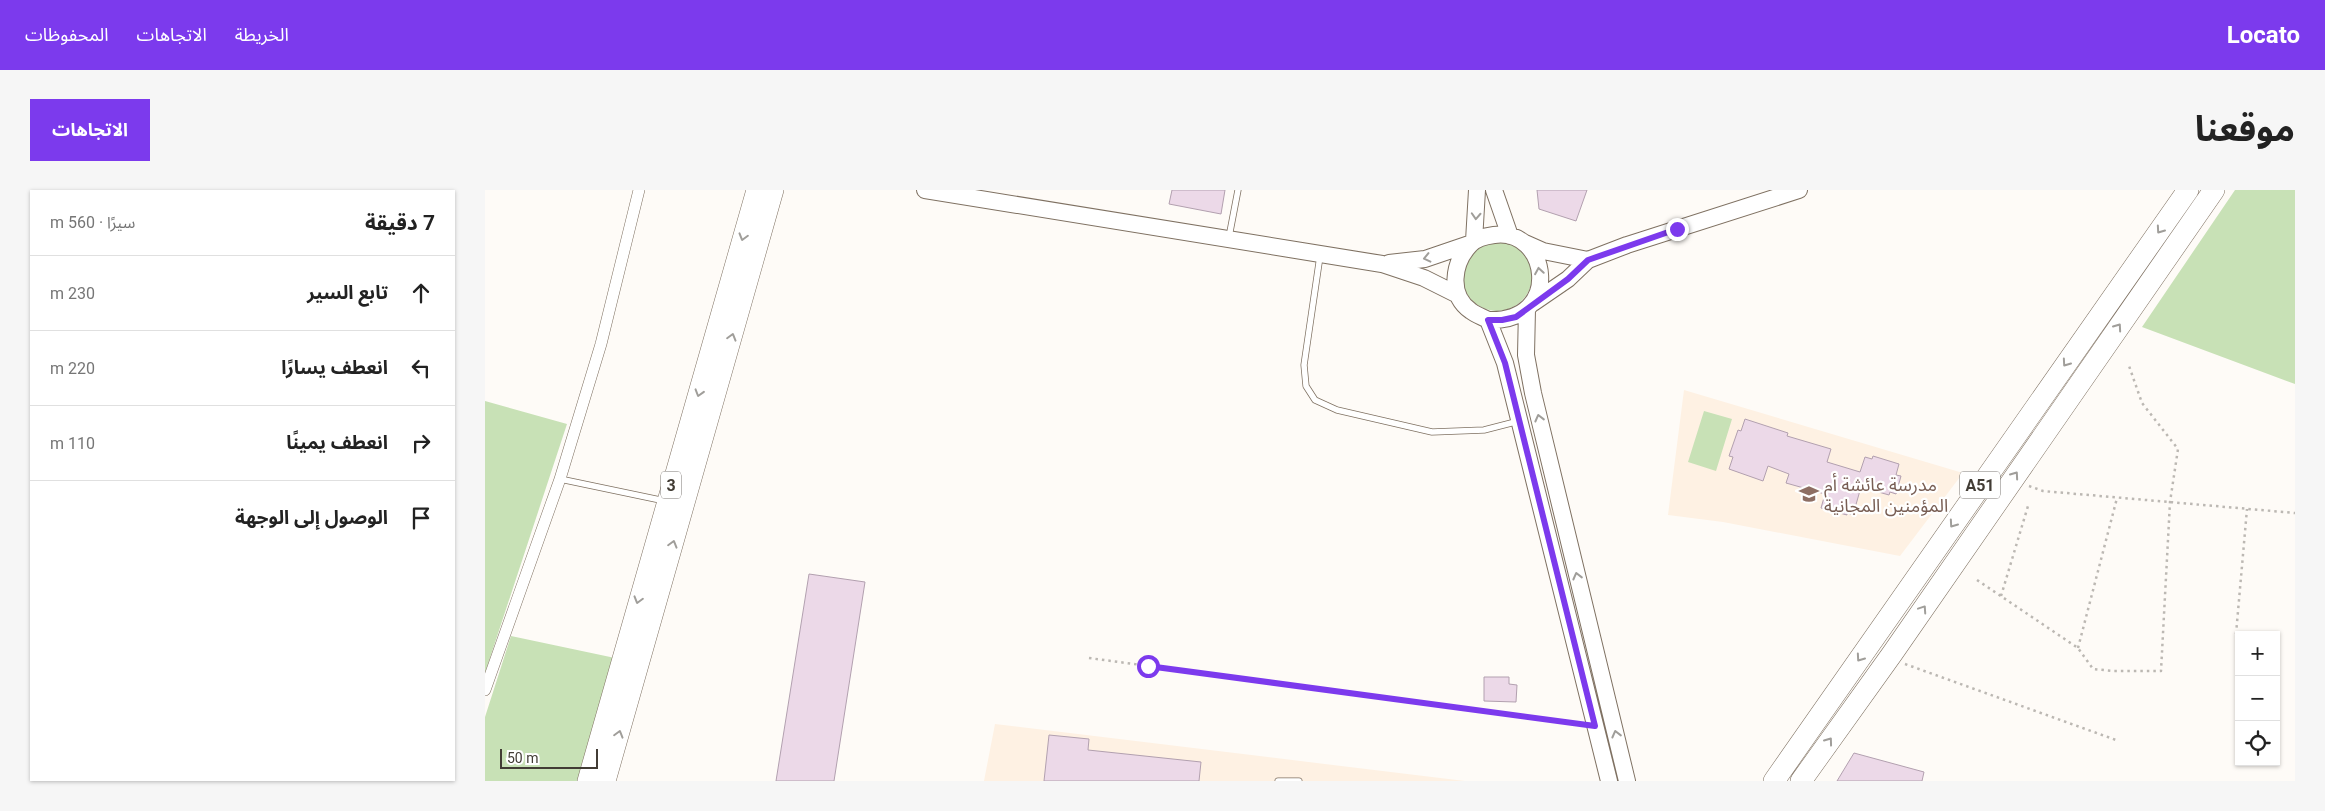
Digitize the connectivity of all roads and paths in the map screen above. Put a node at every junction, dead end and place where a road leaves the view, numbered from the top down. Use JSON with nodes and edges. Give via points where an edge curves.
{"nodes":[{"id":1,"x":639,"y":190,"type":"edge"},
{"id":2,"x":756,"y":190,"type":"edge"},
{"id":3,"x":774,"y":190,"type":"edge"},
{"id":4,"x":925,"y":190,"type":"edge"},
{"id":5,"x":1238,"y":190,"type":"edge"},
{"id":6,"x":1477,"y":190,"type":"edge"},
{"id":7,"x":1494,"y":190,"type":"edge"},
{"id":8,"x":1799,"y":190,"type":"edge"},
{"id":9,"x":2188,"y":190,"type":"edge"},
{"id":10,"x":2214,"y":190,"type":"edge"},
{"id":11,"x":1515,"y":238,"type":"junction"},
{"id":12,"x":1229,"y":239,"type":"junction"},
{"id":13,"x":1472,"y":242,"type":"junction"},
{"id":14,"x":1320,"y":254,"type":"junction"},
{"id":15,"x":1588,"y":260,"type":"junction"},
{"id":16,"x":1382,"y":264,"type":"junction"},
{"id":17,"x":738,"y":285,"type":"junction"},
{"id":18,"x":1458,"y":295,"type":"junction"},
{"id":19,"x":1530,"y":306,"type":"junction"},
{"id":20,"x":1488,"y":320,"type":"junction"},
{"id":21,"x":2128,"y":363,"type":"dead end"},
{"id":22,"x":1519,"y":421,"type":"junction"},
{"id":23,"x":560,"y":479,"type":"junction"},
{"id":24,"x":2012,"y":480,"type":"junction"},
{"id":25,"x":2117,"y":498,"type":"junction"},
{"id":26,"x":666,"y":502,"type":"junction"},
{"id":27,"x":2170,"y":502,"type":"junction"},
{"id":28,"x":2028,"y":506,"type":"dead end"},
{"id":29,"x":2247,"y":509,"type":"junction"},
{"id":30,"x":2295,"y":513,"type":"edge"},
{"id":31,"x":656,"y":571,"type":"junction"},
{"id":32,"x":1977,"y":580,"type":"dead end"},
{"id":33,"x":2001,"y":596,"type":"junction"},
{"id":34,"x":2236,"y":631,"type":"edge"},
{"id":35,"x":2078,"y":648,"type":"junction"},
{"id":36,"x":1892,"y":654,"type":"junction"},
{"id":37,"x":1089,"y":658,"type":"dead end"},
{"id":38,"x":485,"y":690,"type":"edge"},
{"id":39,"x":1595,"y":726,"type":"junction"},
{"id":40,"x":2116,"y":740,"type":"dead end"},
{"id":41,"x":587,"y":781,"type":"edge"},
{"id":42,"x":606,"y":781,"type":"edge"},
{"id":43,"x":1278,"y":781,"type":"edge"},
{"id":44,"x":1299,"y":781,"type":"edge"},
{"id":45,"x":1609,"y":781,"type":"edge"},
{"id":46,"x":1627,"y":781,"type":"edge"},
{"id":47,"x":1774,"y":781,"type":"edge"},
{"id":48,"x":1801,"y":781,"type":"edge"}],
"edges":[{"from":1,"to":23,"type":"street","via":[[601,344]]},
{"from":2,"to":17,"type":"main road","number":"3","one_way":true},
{"from":3,"to":17,"type":"main road","number":"3"},
{"from":4,"to":12,"type":"main road"},
{"from":5,"to":12,"type":"lane"},
{"from":6,"to":13,"type":"main road","one_way":true},
{"from":7,"to":11,"type":"main road"},
{"from":8,"to":15,"type":"main road"},
{"from":9,"to":47,"type":"highway","number":"A51","one_way":true},
{"from":24,"to":10,"type":"highway","number":"A51","one_way":true},
{"from":11,"to":13,"type":"main road","via":[[1498,234]]},
{"from":11,"to":15,"type":"main road","via":[[1543,251]]},
{"from":19,"to":11,"type":"main road","one_way":true,"via":[[1540,286],[1540,268],[1533,252]]},
{"from":12,"to":14,"type":"main road"},
{"from":13,"to":16,"type":"main road","one_way":true,"via":[[1425,259]]},
{"from":13,"to":18,"type":"main road","via":[[1459,258],[1454,277]]},
{"from":14,"to":16,"type":"main road"},
{"from":14,"to":22,"type":"lane","via":[[1304,365],[1306,386],[1315,400],[1337,410],[1432,432],[1484,430]]},
{"from":15,"to":19,"type":"main road"},
{"from":16,"to":18,"type":"main road","via":[[1424,278]]},
{"from":17,"to":26,"type":"main road","number":"3","one_way":true},
{"from":31,"to":17,"type":"main road","number":"3","one_way":true},
{"from":18,"to":20,"type":"main road","via":[[1471,311]]},
{"from":19,"to":20,"type":"main road","via":[[1516,317]]},
{"from":46,"to":19,"type":"main road","one_way":true,"via":[[1533,394],[1526,355]]},
{"from":20,"to":22,"type":"main road","via":[[1505,363]]},
{"from":21,"to":27,"type":"path","via":[[2142,403],[2178,449]]},
{"from":22,"to":39,"type":"main road"},
{"from":23,"to":26,"type":"lane"},
{"from":23,"to":38,"type":"street"},
{"from":24,"to":25,"type":"path","via":[[2043,492]]},
{"from":36,"to":24,"type":"highway","number":"A51","one_way":true},
{"from":25,"to":27,"type":"path"},
{"from":25,"to":35,"type":"path"},
{"from":26,"to":31,"type":"main road","number":"3"},
{"from":27,"to":29,"type":"path"},
{"from":27,"to":35,"type":"path","via":[[2161,671],[2093,669]]},
{"from":28,"to":33,"type":"path"},
{"from":29,"to":30,"type":"path"},
{"from":29,"to":34,"type":"path"},
{"from":31,"to":41,"type":"main road","number":"3","one_way":true},
{"from":42,"to":31,"type":"main road","number":"3","one_way":true},
{"from":32,"to":33,"type":"path"},
{"from":33,"to":35,"type":"path"},
{"from":36,"to":40,"type":"path","via":[[1906,664]]},
{"from":48,"to":36,"type":"highway","number":"A51","one_way":true},
{"from":37,"to":39,"type":"path"},
{"from":39,"to":45,"type":"main road"},
{"from":43,"to":44,"type":"lane"}]}
